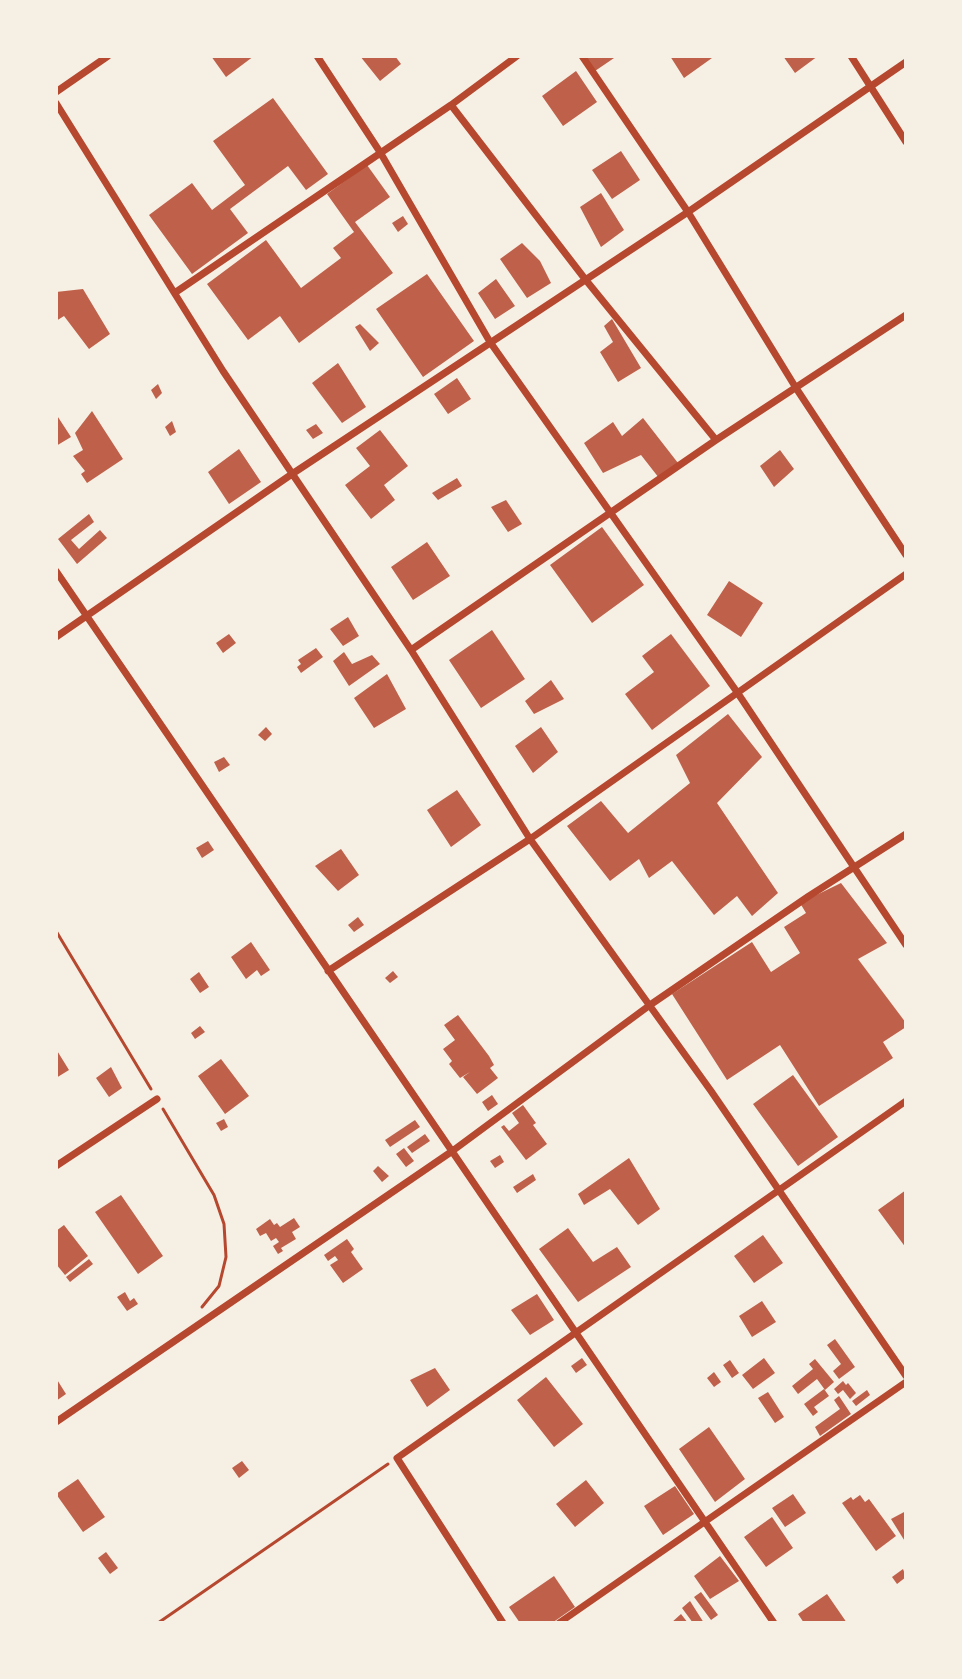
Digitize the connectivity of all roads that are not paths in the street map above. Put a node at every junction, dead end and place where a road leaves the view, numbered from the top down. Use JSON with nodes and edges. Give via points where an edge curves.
{"nodes":[{"id":1,"x":108,"y":56,"type":"edge"},
{"id":2,"x":317,"y":56,"type":"edge"},
{"id":3,"x":517,"y":56,"type":"edge"},
{"id":4,"x":582,"y":56,"type":"edge"},
{"id":5,"x":851,"y":56,"type":"edge"},
{"id":6,"x":906,"y":62,"type":"edge"},
{"id":7,"x":871,"y":86,"type":"junction"},
{"id":8,"x":56,"y":92,"type":"edge"},
{"id":9,"x":56,"y":103,"type":"edge"},
{"id":10,"x":451,"y":105,"type":"junction"},
{"id":11,"x":906,"y":142,"type":"edge"},
{"id":12,"x":380,"y":152,"type":"junction"},
{"id":13,"x":688,"y":212,"type":"junction"},
{"id":14,"x":585,"y":279,"type":"junction"},
{"id":15,"x":176,"y":292,"type":"junction"},
{"id":16,"x":906,"y":315,"type":"edge"},
{"id":17,"x":490,"y":342,"type":"junction"},
{"id":18,"x":796,"y":388,"type":"junction"},
{"id":19,"x":716,"y":440,"type":"junction"},
{"id":20,"x":292,"y":474,"type":"junction"},
{"id":21,"x":610,"y":513,"type":"junction"},
{"id":22,"x":906,"y":555,"type":"edge"},
{"id":23,"x":56,"y":571,"type":"edge"},
{"id":24,"x":906,"y":574,"type":"edge"},
{"id":25,"x":86,"y":616,"type":"junction"},
{"id":26,"x":56,"y":637,"type":"edge"},
{"id":27,"x":411,"y":650,"type":"junction"},
{"id":28,"x":737,"y":692,"type":"junction"},
{"id":29,"x":906,"y":834,"type":"edge"},
{"id":30,"x":530,"y":839,"type":"junction"},
{"id":31,"x":853,"y":867,"type":"junction"},
{"id":32,"x":906,"y":945,"type":"edge"},
{"id":33,"x":328,"y":971,"type":"junction"},
{"id":34,"x":650,"y":1005,"type":"junction"},
{"id":35,"x":157,"y":1099,"type":"road end"},
{"id":36,"x":906,"y":1101,"type":"edge"},
{"id":37,"x":451,"y":1152,"type":"junction"},
{"id":38,"x":56,"y":1166,"type":"edge"},
{"id":39,"x":780,"y":1191,"type":"junction"},
{"id":40,"x":574,"y":1332,"type":"junction"},
{"id":41,"x":906,"y":1376,"type":"edge"},
{"id":42,"x":906,"y":1382,"type":"edge"},
{"id":43,"x":56,"y":1422,"type":"edge"},
{"id":44,"x":705,"y":1522,"type":"junction"},
{"id":45,"x":503,"y":1623,"type":"edge"},
{"id":46,"x":559,"y":1623,"type":"edge"},
{"id":47,"x":774,"y":1623,"type":"edge"}],
"edges":[{"from":1,"to":8,"type":"street"},
{"from":2,"to":12,"type":"street"},
{"from":3,"to":10,"type":"street"},
{"from":4,"to":13,"type":"street"},
{"from":5,"to":7,"type":"street"},
{"from":6,"to":7,"type":"street"},
{"from":7,"to":11,"type":"street"},
{"from":7,"to":13,"type":"street"},
{"from":9,"to":15,"type":"street"},
{"from":10,"to":12,"type":"street"},
{"from":10,"to":14,"type":"street"},
{"from":12,"to":15,"type":"street"},
{"from":12,"to":17,"type":"street"},
{"from":13,"to":14,"type":"street"},
{"from":13,"to":18,"type":"street"},
{"from":14,"to":17,"type":"street"},
{"from":14,"to":19,"type":"street"},
{"from":15,"to":20,"type":"street"},
{"from":16,"to":18,"type":"street"},
{"from":17,"to":20,"type":"street"},
{"from":17,"to":21,"type":"street"},
{"from":18,"to":19,"type":"street"},
{"from":18,"to":22,"type":"street"},
{"from":19,"to":21,"type":"street"},
{"from":20,"to":25,"type":"street"},
{"from":20,"to":27,"type":"street"},
{"from":21,"to":27,"type":"street"},
{"from":21,"to":28,"type":"street"},
{"from":23,"to":25,"type":"street"},
{"from":24,"to":28,"type":"street"},
{"from":25,"to":26,"type":"street"},
{"from":25,"to":33,"type":"street"},
{"from":27,"to":30,"type":"street"},
{"from":28,"to":30,"type":"street"},
{"from":28,"to":31,"type":"street"},
{"from":29,"to":31,"type":"street"},
{"from":30,"to":33,"type":"street"},
{"from":30,"to":34,"type":"street"},
{"from":31,"to":32,"type":"street"},
{"from":31,"to":34,"type":"street"},
{"from":33,"to":37,"type":"street"},
{"from":34,"to":37,"type":"street"},
{"from":34,"to":39,"type":"street"},
{"from":35,"to":38,"type":"street"},
{"from":36,"to":39,"type":"street"},
{"from":37,"to":40,"type":"street"},
{"from":37,"to":43,"type":"street"},
{"from":39,"to":40,"type":"street"},
{"from":39,"to":41,"type":"street"},
{"from":40,"to":44,"type":"street"},
{"from":40,"to":45,"type":"street","via":[[397,1458]]},
{"from":42,"to":44,"type":"street"},
{"from":44,"to":46,"type":"street"},
{"from":44,"to":47,"type":"street"}]}
